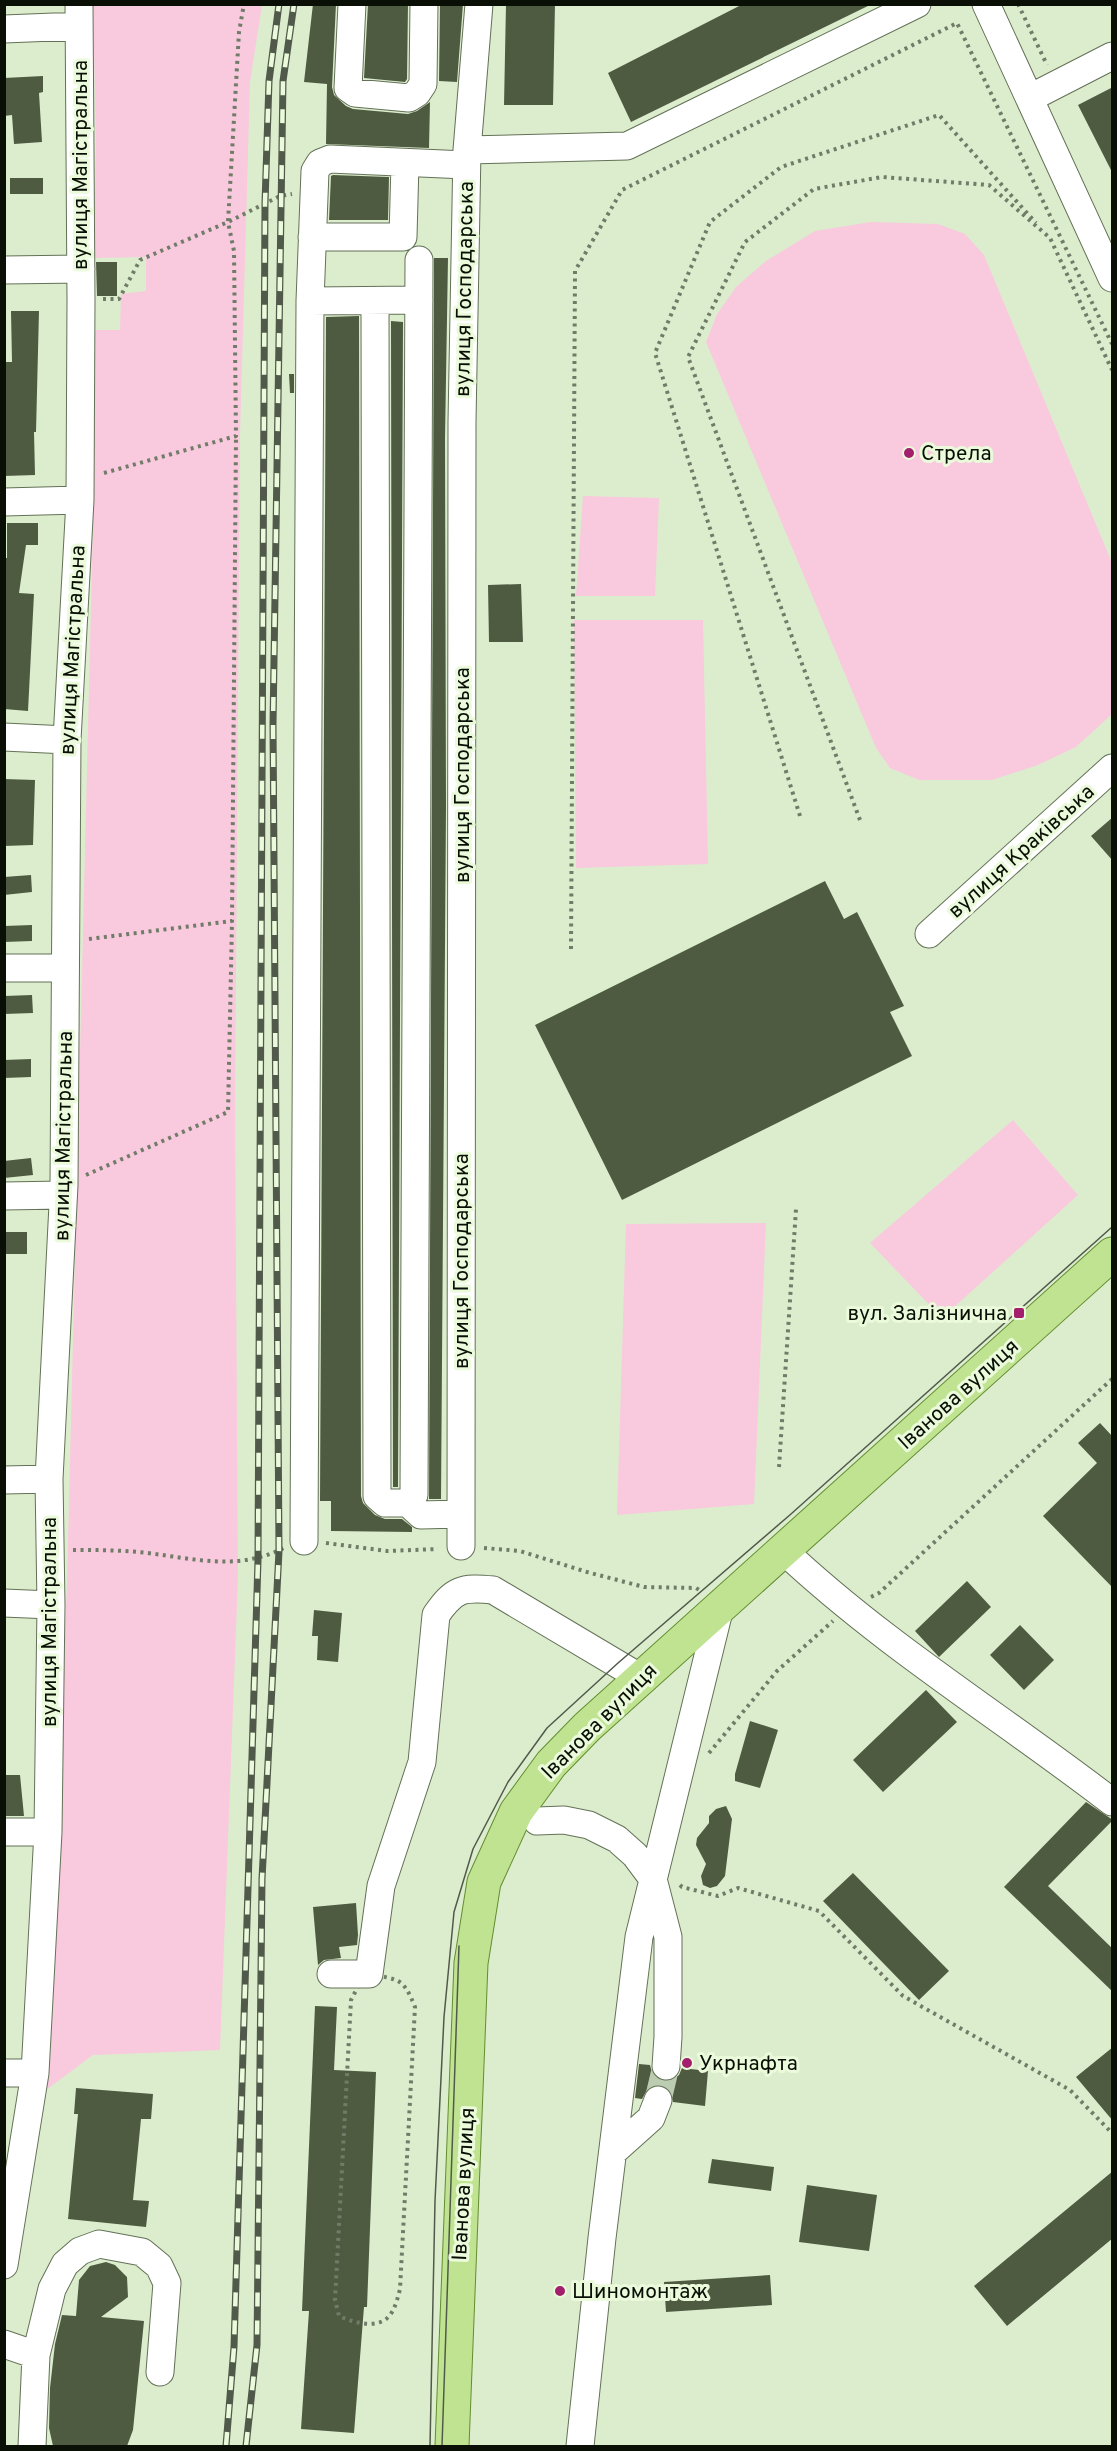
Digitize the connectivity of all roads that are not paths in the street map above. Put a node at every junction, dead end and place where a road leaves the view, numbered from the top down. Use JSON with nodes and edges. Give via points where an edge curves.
{"nodes":[{"id":1,"x":352,"y":4,"type":"edge"},
{"id":2,"x":424,"y":4,"type":"edge"},
{"id":3,"x":479,"y":4,"type":"edge"},
{"id":4,"x":917,"y":4,"type":"edge"},
{"id":5,"x":986,"y":4,"type":"edge"},
{"id":6,"x":886,"y":11,"type":"edge"},
{"id":7,"x":79,"y":15,"type":"edge"},
{"id":8,"x":4,"y":29,"type":"edge"},
{"id":9,"x":1113,"y":56,"type":"edge"},
{"id":10,"x":1030,"y":98,"type":"junction"},
{"id":11,"x":466,"y":158,"type":"junction"},
{"id":12,"x":405,"y":163,"type":"junction"},
{"id":13,"x":312,"y":237,"type":"junction"},
{"id":14,"x":419,"y":260,"type":"dead end"},
{"id":15,"x":81,"y":269,"type":"junction"},
{"id":16,"x":4,"y":270,"type":"edge"},
{"id":17,"x":1113,"y":278,"type":"edge"},
{"id":18,"x":419,"y":300,"type":"junction"},
{"id":19,"x":310,"y":301,"type":"junction"},
{"id":20,"x":375,"y":301,"type":"junction"},
{"id":21,"x":462,"y":422,"type":"junction"},
{"id":22,"x":418,"y":429,"type":"junction"},
{"id":23,"x":375,"y":436,"type":"junction"},
{"id":24,"x":80,"y":490,"type":"junction"},
{"id":25,"x":4,"y":502,"type":"edge"},
{"id":26,"x":4,"y":737,"type":"edge"},
{"id":27,"x":67,"y":740,"type":"junction"},
{"id":28,"x":1113,"y":768,"type":"edge"},
{"id":29,"x":375,"y":873,"type":"junction"},
{"id":30,"x":417,"y":875,"type":"junction"},
{"id":31,"x":929,"y":934,"type":"dead end"},
{"id":32,"x":65,"y":955,"type":"junction"},
{"id":33,"x":4,"y":968,"type":"edge"},
{"id":34,"x":63,"y":1190,"type":"junction"},
{"id":35,"x":4,"y":1196,"type":"edge"},
{"id":36,"x":1113,"y":1254,"type":"edge"},
{"id":37,"x":1113,"y":1278,"type":"edge"},
{"id":38,"x":49,"y":1479,"type":"junction"},
{"id":39,"x":4,"y":1480,"type":"edge"},
{"id":40,"x":408,"y":1503,"type":"junction"},
{"id":41,"x":460,"y":1514,"type":"junction"},
{"id":42,"x":304,"y":1541,"type":"road end"},
{"id":43,"x":461,"y":1546,"type":"road end"},
{"id":44,"x":790,"y":1557,"type":"junction"},
{"id":45,"x":4,"y":1604,"type":"edge"},
{"id":46,"x":51,"y":1605,"type":"junction"},
{"id":47,"x":720,"y":1607,"type":"junction"},
{"id":48,"x":713,"y":1640,"type":"junction"},
{"id":49,"x":641,"y":1678,"type":"junction"},
{"id":50,"x":1113,"y":1802,"type":"edge"},
{"id":51,"x":537,"y":1821,"type":"junction"},
{"id":52,"x":4,"y":1832,"type":"edge"},
{"id":53,"x":48,"y":1832,"type":"junction"},
{"id":54,"x":665,"y":1879,"type":"junction"},
{"id":55,"x":332,"y":1974,"type":"dead end"},
{"id":56,"x":666,"y":2066,"type":"tunnel mouth"},
{"id":57,"x":4,"y":2073,"type":"edge"},
{"id":58,"x":35,"y":2073,"type":"junction"},
{"id":59,"x":658,"y":2100,"type":"tunnel mouth"},
{"id":60,"x":613,"y":2152,"type":"junction"},
{"id":61,"x":4,"y":2265,"type":"edge"},
{"id":62,"x":4,"y":2344,"type":"edge"},
{"id":63,"x":36,"y":2355,"type":"junction"},
{"id":64,"x":160,"y":2372,"type":"dead end"},
{"id":65,"x":32,"y":2446,"type":"edge"},
{"id":66,"x":452,"y":2446,"type":"edge"},
{"id":67,"x":471,"y":2446,"type":"edge"},
{"id":68,"x":580,"y":2446,"type":"edge"}],
"edges":[{"from":1,"to":2,"type":"street","via":[[348,88],[356,93],[409,98],[423,84]]},
{"from":3,"to":11,"type":"street","name":"вулиця Господарська"},
{"from":4,"to":6,"type":"street"},
{"from":5,"to":10,"type":"street"},
{"from":6,"to":11,"type":"street","via":[[627,146]]},
{"from":7,"to":8,"type":"street"},
{"from":7,"to":15,"type":"street","name":"вулиця Магістральна"},
{"from":9,"to":10,"type":"street"},
{"from":10,"to":17,"type":"street"},
{"from":11,"to":12,"type":"street"},
{"from":11,"to":21,"type":"street","name":"вулиця Господарська"},
{"from":12,"to":13,"type":"street","via":[[330,159],[320,163],[315,171]]},
{"from":12,"to":13,"type":"street","via":[[403,237]]},
{"from":13,"to":19,"type":"street"},
{"from":14,"to":18,"type":"street"},
{"from":15,"to":16,"type":"street"},
{"from":15,"to":24,"type":"street","name":"вулиця Магістральна"},
{"from":18,"to":20,"type":"street"},
{"from":18,"to":22,"type":"street"},
{"from":19,"to":20,"type":"street"},
{"from":19,"to":42,"type":"street"},
{"from":20,"to":23,"type":"street"},
{"from":21,"to":22,"type":"street"},
{"from":21,"to":41,"type":"street","name":"вулиця Господарська"},
{"from":22,"to":23,"type":"street"},
{"from":22,"to":30,"type":"street"},
{"from":23,"to":29,"type":"street"},
{"from":24,"to":25,"type":"street"},
{"from":24,"to":27,"type":"street","name":"вулиця Магістральна"},
{"from":26,"to":27,"type":"street"},
{"from":27,"to":32,"type":"street","name":"вулиця Магістральна"},
{"from":28,"to":31,"type":"street","name":"вулиця Краківська"},
{"from":29,"to":30,"type":"street"},
{"from":29,"to":40,"type":"street","via":[[376,1496],[385,1503]]},
{"from":30,"to":40,"type":"street","via":[[414,1495]]},
{"from":32,"to":33,"type":"street"},
{"from":32,"to":34,"type":"street","name":"вулиця Магістральна"},
{"from":34,"to":35,"type":"street"},
{"from":34,"to":38,"type":"street","name":"вулиця Магістральна"},
{"from":36,"to":44,"type":"main road","name":"Іванова вулиця"},
{"from":37,"to":44,"type":"main road","name":"Іванова вулиця"},
{"from":38,"to":39,"type":"street"},
{"from":38,"to":46,"type":"street","name":"вулиця Магістральна"},
{"from":40,"to":41,"type":"street","via":[[422,1515]]},
{"from":41,"to":43,"type":"street","name":"вулиця Господарська"},
{"from":44,"to":47,"type":"main road","name":"Іванова вулиця"},
{"from":44,"to":48,"type":"main road","name":"Іванова вулиця"},
{"from":44,"to":50,"type":"street","via":[[1000,1722]]},
{"from":45,"to":46,"type":"street"},
{"from":46,"to":53,"type":"street","name":"вулиця Магістральна"},
{"from":47,"to":48,"type":"street"},
{"from":47,"to":49,"type":"main road","name":"Іванова вулиця"},
{"from":48,"to":51,"type":"main road","name":"Іванова вулиця","via":[[601,1740],[568,1775]]},
{"from":48,"to":54,"type":"street"},
{"from":49,"to":55,"type":"street","via":[[494,1590],[471,1588],[450,1596],[436,1615],[422,1762],[381,1886],[369,1974]]},
{"from":49,"to":66,"type":"main road","name":"Іванова вулиця","via":[[551,1764],[516,1812],[484,1882],[471,1963]]},
{"from":51,"to":54,"type":"street","via":[[564,1820],[589,1825],[616,1839]]},
{"from":51,"to":67,"type":"main road","name":"Іванова вулиця","via":[[506,1888],[492,1964]]},
{"from":52,"to":53,"type":"street"},
{"from":53,"to":58,"type":"street","name":"вулиця Магістральна"},
{"from":54,"to":56,"type":"street"},
{"from":54,"to":60,"type":"street","via":[[639,1937]]},
{"from":57,"to":58,"type":"street"},
{"from":58,"to":61,"type":"street","name":"вулиця Магістральна"},
{"from":59,"to":60,"type":"street","via":[[651,2118]]},
{"from":60,"to":68,"type":"street"},
{"from":62,"to":63,"type":"street"},
{"from":63,"to":64,"type":"street","via":[[52,2289],[65,2264],[80,2251],[99,2244],[142,2252],[159,2266],[167,2283]]},
{"from":63,"to":65,"type":"street"}]}
